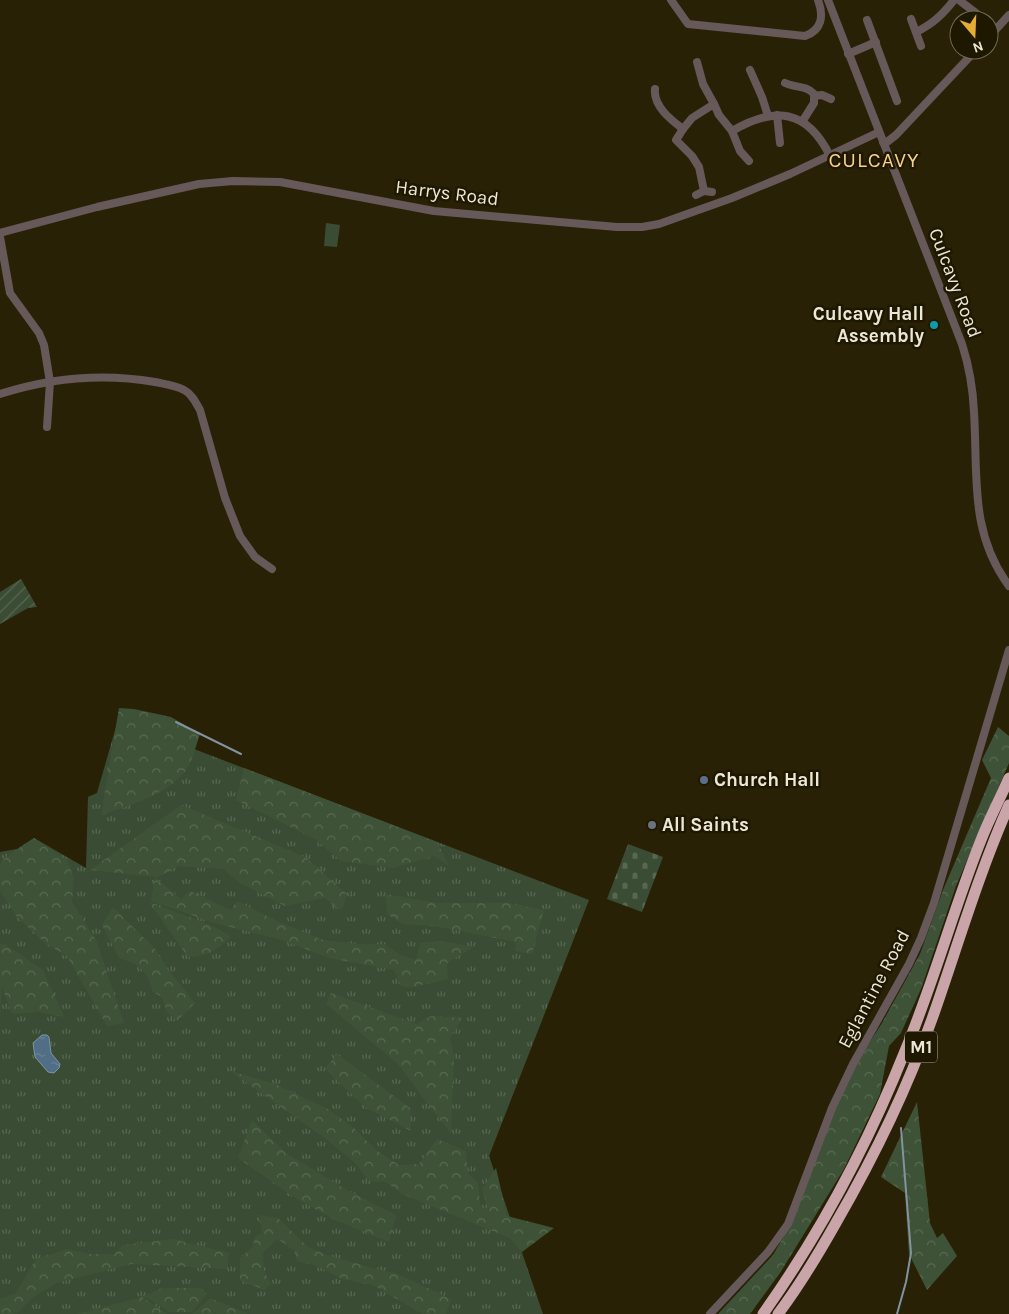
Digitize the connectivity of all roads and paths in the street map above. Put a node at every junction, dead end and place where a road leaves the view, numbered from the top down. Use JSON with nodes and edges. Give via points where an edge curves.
{"nodes":[{"id":1,"x":671,"y":0,"type":"edge"},
{"id":2,"x":818,"y":0,"type":"edge"},
{"id":3,"x":828,"y":0,"type":"edge"},
{"id":4,"x":954,"y":0,"type":"edge"},
{"id":5,"x":958,"y":0,"type":"edge"},
{"id":6,"x":971,"y":10,"type":"edge"},
{"id":7,"x":1009,"y":15,"type":"edge"},
{"id":8,"x":911,"y":19,"type":"dead end"},
{"id":9,"x":867,"y":20,"type":"dead end"},
{"id":10,"x":999,"y":26,"type":"edge"},
{"id":11,"x":916,"y":32,"type":"junction"},
{"id":12,"x":876,"y":42,"type":"junction"},
{"id":13,"x":921,"y":46,"type":"dead end"},
{"id":14,"x":848,"y":54,"type":"junction"},
{"id":15,"x":967,"y":60,"type":"edge"},
{"id":16,"x":697,"y":62,"type":"dead end"},
{"id":17,"x":750,"y":70,"type":"dead end"},
{"id":18,"x":785,"y":83,"type":"dead end"},
{"id":19,"x":655,"y":89,"type":"dead end"},
{"id":20,"x":814,"y":96,"type":"junction"},
{"id":21,"x":831,"y":99,"type":"dead end"},
{"id":22,"x":897,"y":101,"type":"dead end"},
{"id":23,"x":714,"y":104,"type":"junction"},
{"id":24,"x":777,"y":115,"type":"junction"},
{"id":25,"x":768,"y":116,"type":"junction"},
{"id":26,"x":802,"y":122,"type":"junction"},
{"id":27,"x":683,"y":129,"type":"junction"},
{"id":28,"x":732,"y":131,"type":"junction"},
{"id":29,"x":879,"y":132,"type":"junction"},
{"id":30,"x":883,"y":142,"type":"junction"},
{"id":31,"x":780,"y":143,"type":"dead end"},
{"id":32,"x":830,"y":156,"type":"junction"},
{"id":33,"x":749,"y":161,"type":"dead end"},
{"id":34,"x":704,"y":193,"type":"dead end"},
{"id":35,"x":0,"y":233,"type":"edge"},
{"id":36,"x":0,"y":237,"type":"edge"},
{"id":37,"x":50,"y":382,"type":"junction"},
{"id":38,"x":0,"y":394,"type":"edge"},
{"id":39,"x":47,"y":427,"type":"dead end"},
{"id":40,"x":272,"y":569,"type":"dead end"},
{"id":41,"x":1009,"y":586,"type":"edge"},
{"id":42,"x":1009,"y":650,"type":"edge"},
{"id":43,"x":1009,"y":778,"type":"edge"},
{"id":44,"x":1009,"y":806,"type":"edge"},
{"id":45,"x":710,"y":1314,"type":"edge"},
{"id":46,"x":762,"y":1314,"type":"edge"},
{"id":47,"x":778,"y":1314,"type":"edge"}],
"edges":[{"from":1,"to":2,"type":"street","via":[[688,24],[805,36],[819,26],[822,17]]},
{"from":3,"to":14,"type":"street","name":"Culcavy Road"},
{"from":4,"to":11,"type":"street","via":[[930,26]]},
{"from":5,"to":6,"type":"street"},
{"from":7,"to":10,"type":"street"},
{"from":8,"to":11,"type":"street"},
{"from":9,"to":12,"type":"street"},
{"from":11,"to":13,"type":"street"},
{"from":12,"to":14,"type":"street"},
{"from":12,"to":22,"type":"street"},
{"from":14,"to":29,"type":"street","name":"Culcavy Road"},
{"from":15,"to":30,"type":"street","via":[[896,136]]},
{"from":16,"to":23,"type":"street","via":[[703,84]]},
{"from":17,"to":25,"type":"street"},
{"from":18,"to":20,"type":"street","via":[[810,90]]},
{"from":19,"to":27,"type":"street","via":[[660,107]]},
{"from":20,"to":21,"type":"street"},
{"from":20,"to":26,"type":"street","via":[[814,103]]},
{"from":23,"to":27,"type":"street","via":[[692,118]]},
{"from":23,"to":28,"type":"street"},
{"from":24,"to":25,"type":"street"},
{"from":24,"to":26,"type":"street"},
{"from":24,"to":31,"type":"street"},
{"from":25,"to":28,"type":"street"},
{"from":26,"to":32,"type":"street"},
{"from":27,"to":34,"type":"street","via":[[676,140],[699,167]]},
{"from":28,"to":33,"type":"street","via":[[740,151]]},
{"from":29,"to":30,"type":"street","name":"Culcavy Road"},
{"from":29,"to":32,"type":"street","name":"Harrys Road"},
{"from":30,"to":41,"type":"street","name":"Culcavy Road","via":[[966,358],[974,412],[979,517],[989,550]]},
{"from":32,"to":35,"type":"street","name":"Harrys Road","via":[[723,201],[642,227],[434,210],[280,182],[256,181],[198,184]]},
{"from":36,"to":37,"type":"street","via":[[10,293],[39,333]]},
{"from":37,"to":38,"type":"street"},
{"from":37,"to":39,"type":"street"},
{"from":37,"to":40,"type":"street","via":[[120,378],[174,386],[188,393],[200,410],[225,498],[240,536],[255,557]]},
{"from":42,"to":45,"type":"street","name":"Eglantine Road","via":[[940,885],[921,938],[897,988],[852,1064],[788,1224],[768,1252]]},
{"from":43,"to":46,"type":"highway","number":"M1","via":[[981,840],[919,1017],[880,1111],[844,1185]]},
{"from":44,"to":47,"type":"highway","number":"M1","via":[[990,846],[931,1021],[899,1099],[851,1196],[805,1276]]}]}
